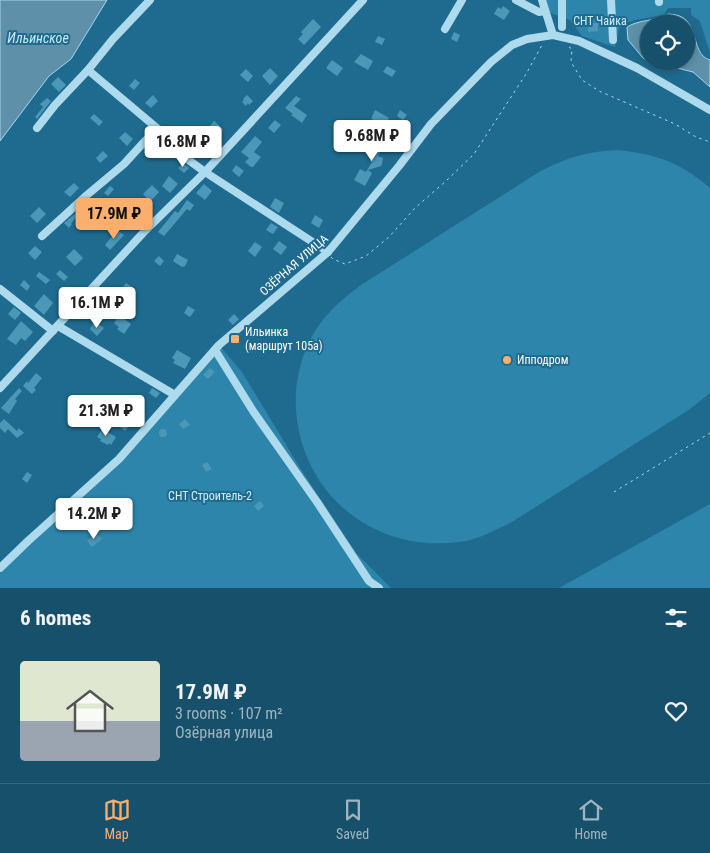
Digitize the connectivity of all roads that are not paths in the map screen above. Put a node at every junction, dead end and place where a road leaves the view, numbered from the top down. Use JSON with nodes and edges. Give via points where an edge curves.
{"nodes":[{"id":1,"x":150,"y":0,"type":"edge"},
{"id":2,"x":363,"y":0,"type":"edge"},
{"id":3,"x":462,"y":0,"type":"edge"},
{"id":4,"x":516,"y":0,"type":"edge"},
{"id":5,"x":542,"y":0,"type":"edge"},
{"id":6,"x":562,"y":0,"type":"edge"},
{"id":7,"x":611,"y":0,"type":"edge"},
{"id":8,"x":545,"y":11,"type":"junction"},
{"id":9,"x":562,"y":27,"type":"dead end"},
{"id":10,"x":445,"y":29,"type":"dead end"},
{"id":11,"x":553,"y":35,"type":"junction"},
{"id":12,"x":613,"y":40,"type":"dead end"},
{"id":13,"x":88,"y":70,"type":"junction"},
{"id":14,"x":710,"y":110,"type":"edge"},
{"id":15,"x":37,"y":128,"type":"dead end"},
{"id":16,"x":158,"y":129,"type":"junction"},
{"id":17,"x":204,"y":172,"type":"junction"},
{"id":18,"x":42,"y":236,"type":"dead end"},
{"id":19,"x":328,"y":252,"type":"junction"},
{"id":20,"x":0,"y":289,"type":"edge"},
{"id":21,"x":56,"y":328,"type":"junction"},
{"id":22,"x":215,"y":350,"type":"junction"},
{"id":23,"x":0,"y":388,"type":"edge"},
{"id":24,"x":175,"y":394,"type":"junction"},
{"id":25,"x":0,"y":568,"type":"edge"},
{"id":26,"x":379,"y":588,"type":"edge"}],
"edges":[{"from":1,"to":13,"type":"street"},
{"from":2,"to":17,"type":"street"},
{"from":3,"to":10,"type":"street"},
{"from":4,"to":8,"type":"street","via":[[539,12]]},
{"from":5,"to":8,"type":"street"},
{"from":6,"to":9,"type":"street"},
{"from":7,"to":12,"type":"street"},
{"from":8,"to":11,"type":"street"},
{"from":11,"to":14,"type":"street","via":[[605,52]]},
{"from":11,"to":19,"type":"street","name":"ОЗЁРНАЯ УЛИЦА","via":[[520,41],[491,62],[431,124]]},
{"from":13,"to":15,"type":"street"},
{"from":13,"to":16,"type":"street"},
{"from":16,"to":17,"type":"street","via":[[168,144]]},
{"from":16,"to":18,"type":"street","via":[[124,164]]},
{"from":17,"to":19,"type":"street"},
{"from":17,"to":21,"type":"street"},
{"from":19,"to":22,"type":"street","name":"ОЗЁРНАЯ УЛИЦА"},
{"from":20,"to":21,"type":"street"},
{"from":21,"to":23,"type":"street"},
{"from":21,"to":24,"type":"street"},
{"from":22,"to":24,"type":"street","name":"ОЗЁРНАЯ УЛИЦА"},
{"from":22,"to":26,"type":"street","via":[[253,412],[369,580]]},
{"from":24,"to":25,"type":"street","name":"ОЗЁРНАЯ УЛИЦА","via":[[119,459]]}]}
